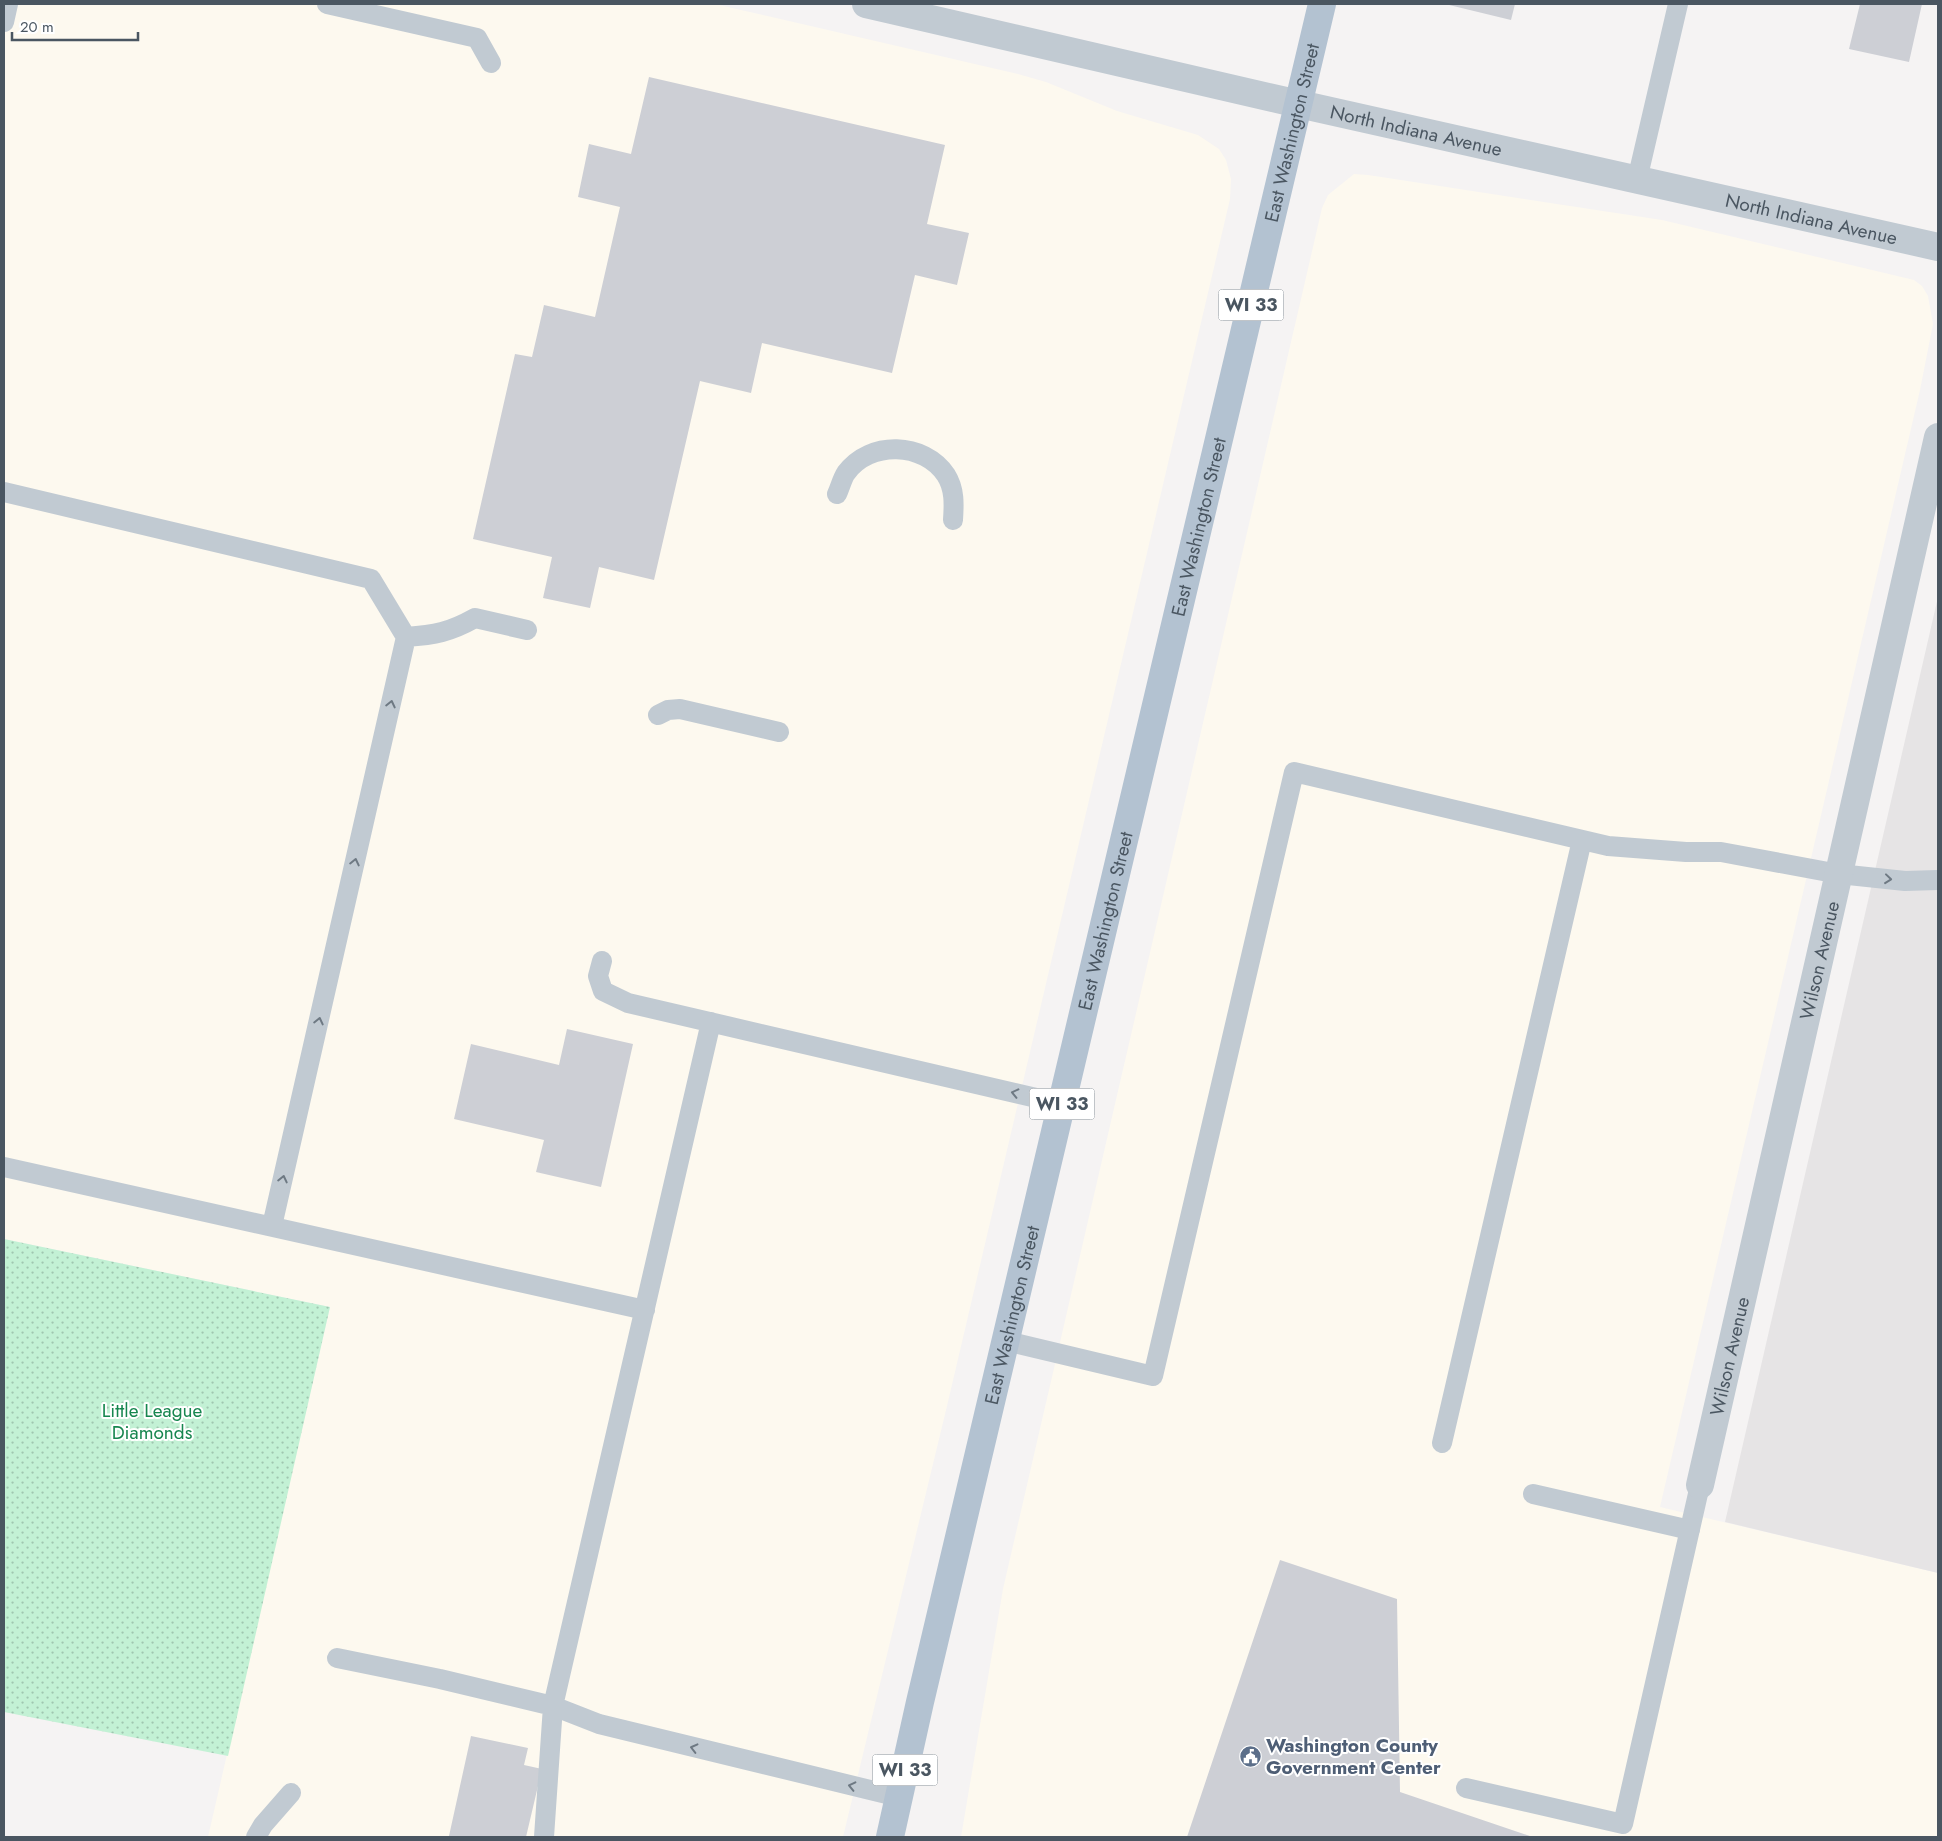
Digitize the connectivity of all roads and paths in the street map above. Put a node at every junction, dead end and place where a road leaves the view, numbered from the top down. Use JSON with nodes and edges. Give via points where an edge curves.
{"nodes":[{"id":1,"x":8,"y":4,"type":"edge"},
{"id":2,"x":327,"y":4,"type":"edge"},
{"id":3,"x":866,"y":4,"type":"edge"},
{"id":4,"x":1322,"y":4,"type":"edge"},
{"id":5,"x":1678,"y":4,"type":"edge"},
{"id":6,"x":930,"y":11,"type":"edge"},
{"id":7,"x":4,"y":22,"type":"edge"},
{"id":8,"x":491,"y":63,"type":"dead end"},
{"id":9,"x":1299,"y":104,"type":"junction"},
{"id":10,"x":1637,"y":180,"type":"junction"},
{"id":11,"x":1938,"y":247,"type":"edge"},
{"id":12,"x":1938,"y":437,"type":"edge"},
{"id":13,"x":4,"y":492,"type":"edge"},
{"id":14,"x":837,"y":494,"type":"dead end"},
{"id":15,"x":953,"y":520,"type":"dead end"},
{"id":16,"x":527,"y":630,"type":"dead end"},
{"id":17,"x":406,"y":637,"type":"junction"},
{"id":18,"x":658,"y":715,"type":"dead end"},
{"id":19,"x":779,"y":732,"type":"dead end"},
{"id":20,"x":1582,"y":840,"type":"junction"},
{"id":21,"x":1839,"y":874,"type":"junction"},
{"id":22,"x":1938,"y":880,"type":"edge"},
{"id":23,"x":602,"y":961,"type":"dead end"},
{"id":24,"x":711,"y":1022,"type":"junction"},
{"id":25,"x":1062,"y":1104,"type":"junction"},
{"id":26,"x":4,"y":1167,"type":"edge"},
{"id":27,"x":272,"y":1226,"type":"junction"},
{"id":28,"x":645,"y":1310,"type":"junction"},
{"id":29,"x":1006,"y":1341,"type":"junction"},
{"id":30,"x":1442,"y":1443,"type":"dead end"},
{"id":31,"x":1700,"y":1485,"type":"joint"},
{"id":32,"x":1533,"y":1494,"type":"dead end"},
{"id":33,"x":1690,"y":1530,"type":"junction"},
{"id":34,"x":337,"y":1658,"type":"dead end"},
{"id":35,"x":553,"y":1706,"type":"junction"},
{"id":36,"x":1466,"y":1788,"type":"dead end"},
{"id":37,"x":291,"y":1793,"type":"dead end"},
{"id":38,"x":899,"y":1797,"type":"junction"},
{"id":39,"x":256,"y":1837,"type":"edge"},
{"id":40,"x":544,"y":1837,"type":"edge"},
{"id":41,"x":890,"y":1837,"type":"edge"}],
"edges":[{"from":1,"to":7,"type":"lane"},
{"from":2,"to":8,"type":"lane","via":[[477,38]]},
{"from":3,"to":6,"type":"street","name":"North Indiana Avenue"},
{"from":4,"to":9,"type":"main road","name":"East Washington Street","number":"WI 33"},
{"from":5,"to":10,"type":"lane"},
{"from":6,"to":9,"type":"street","name":"North Indiana Avenue"},
{"from":9,"to":10,"type":"street","name":"North Indiana Avenue"},
{"from":9,"to":25,"type":"main road","name":"East Washington Street","number":"WI 33"},
{"from":10,"to":11,"type":"street","name":"North Indiana Avenue"},
{"from":12,"to":21,"type":"street","name":"Wilson Avenue"},
{"from":13,"to":17,"type":"lane","via":[[371,579]]},
{"from":14,"to":15,"type":"lane","via":[[846,473],[864,457],[885,449],[909,449],[930,459],[946,476],[954,497]]},
{"from":16,"to":17,"type":"lane","via":[[475,618],[434,635]]},
{"from":27,"to":17,"type":"lane","one_way":true},
{"from":18,"to":19,"type":"lane","via":[[680,709]]},
{"from":20,"to":21,"type":"lane","via":[[1608,846],[1721,852]]},
{"from":20,"to":29,"type":"lane","via":[[1294,772],[1153,1376]]},
{"from":20,"to":30,"type":"lane"},
{"from":21,"to":22,"type":"lane","one_way":true,"via":[[1905,881]]},
{"from":21,"to":31,"type":"street","name":"Wilson Avenue"},
{"from":23,"to":24,"type":"lane","via":[[598,976],[603,991],[628,1003]]},
{"from":25,"to":24,"type":"lane","one_way":true},
{"from":24,"to":28,"type":"lane"},
{"from":25,"to":29,"type":"main road","name":"East Washington Street","number":"WI 33"},
{"from":26,"to":27,"type":"lane"},
{"from":27,"to":28,"type":"lane"},
{"from":28,"to":35,"type":"lane"},
{"from":29,"to":38,"type":"main road","name":"East Washington Street","number":"WI 33"},
{"from":31,"to":33,"type":"lane"},
{"from":32,"to":33,"type":"lane"},
{"from":33,"to":36,"type":"lane","via":[[1623,1824]]},
{"from":34,"to":35,"type":"lane"},
{"from":38,"to":35,"type":"lane","one_way":true,"via":[[599,1724]]},
{"from":35,"to":40,"type":"lane"},
{"from":37,"to":39,"type":"lane"},
{"from":38,"to":41,"type":"main road","name":"East Washington Street","number":"WI 33"}]}
